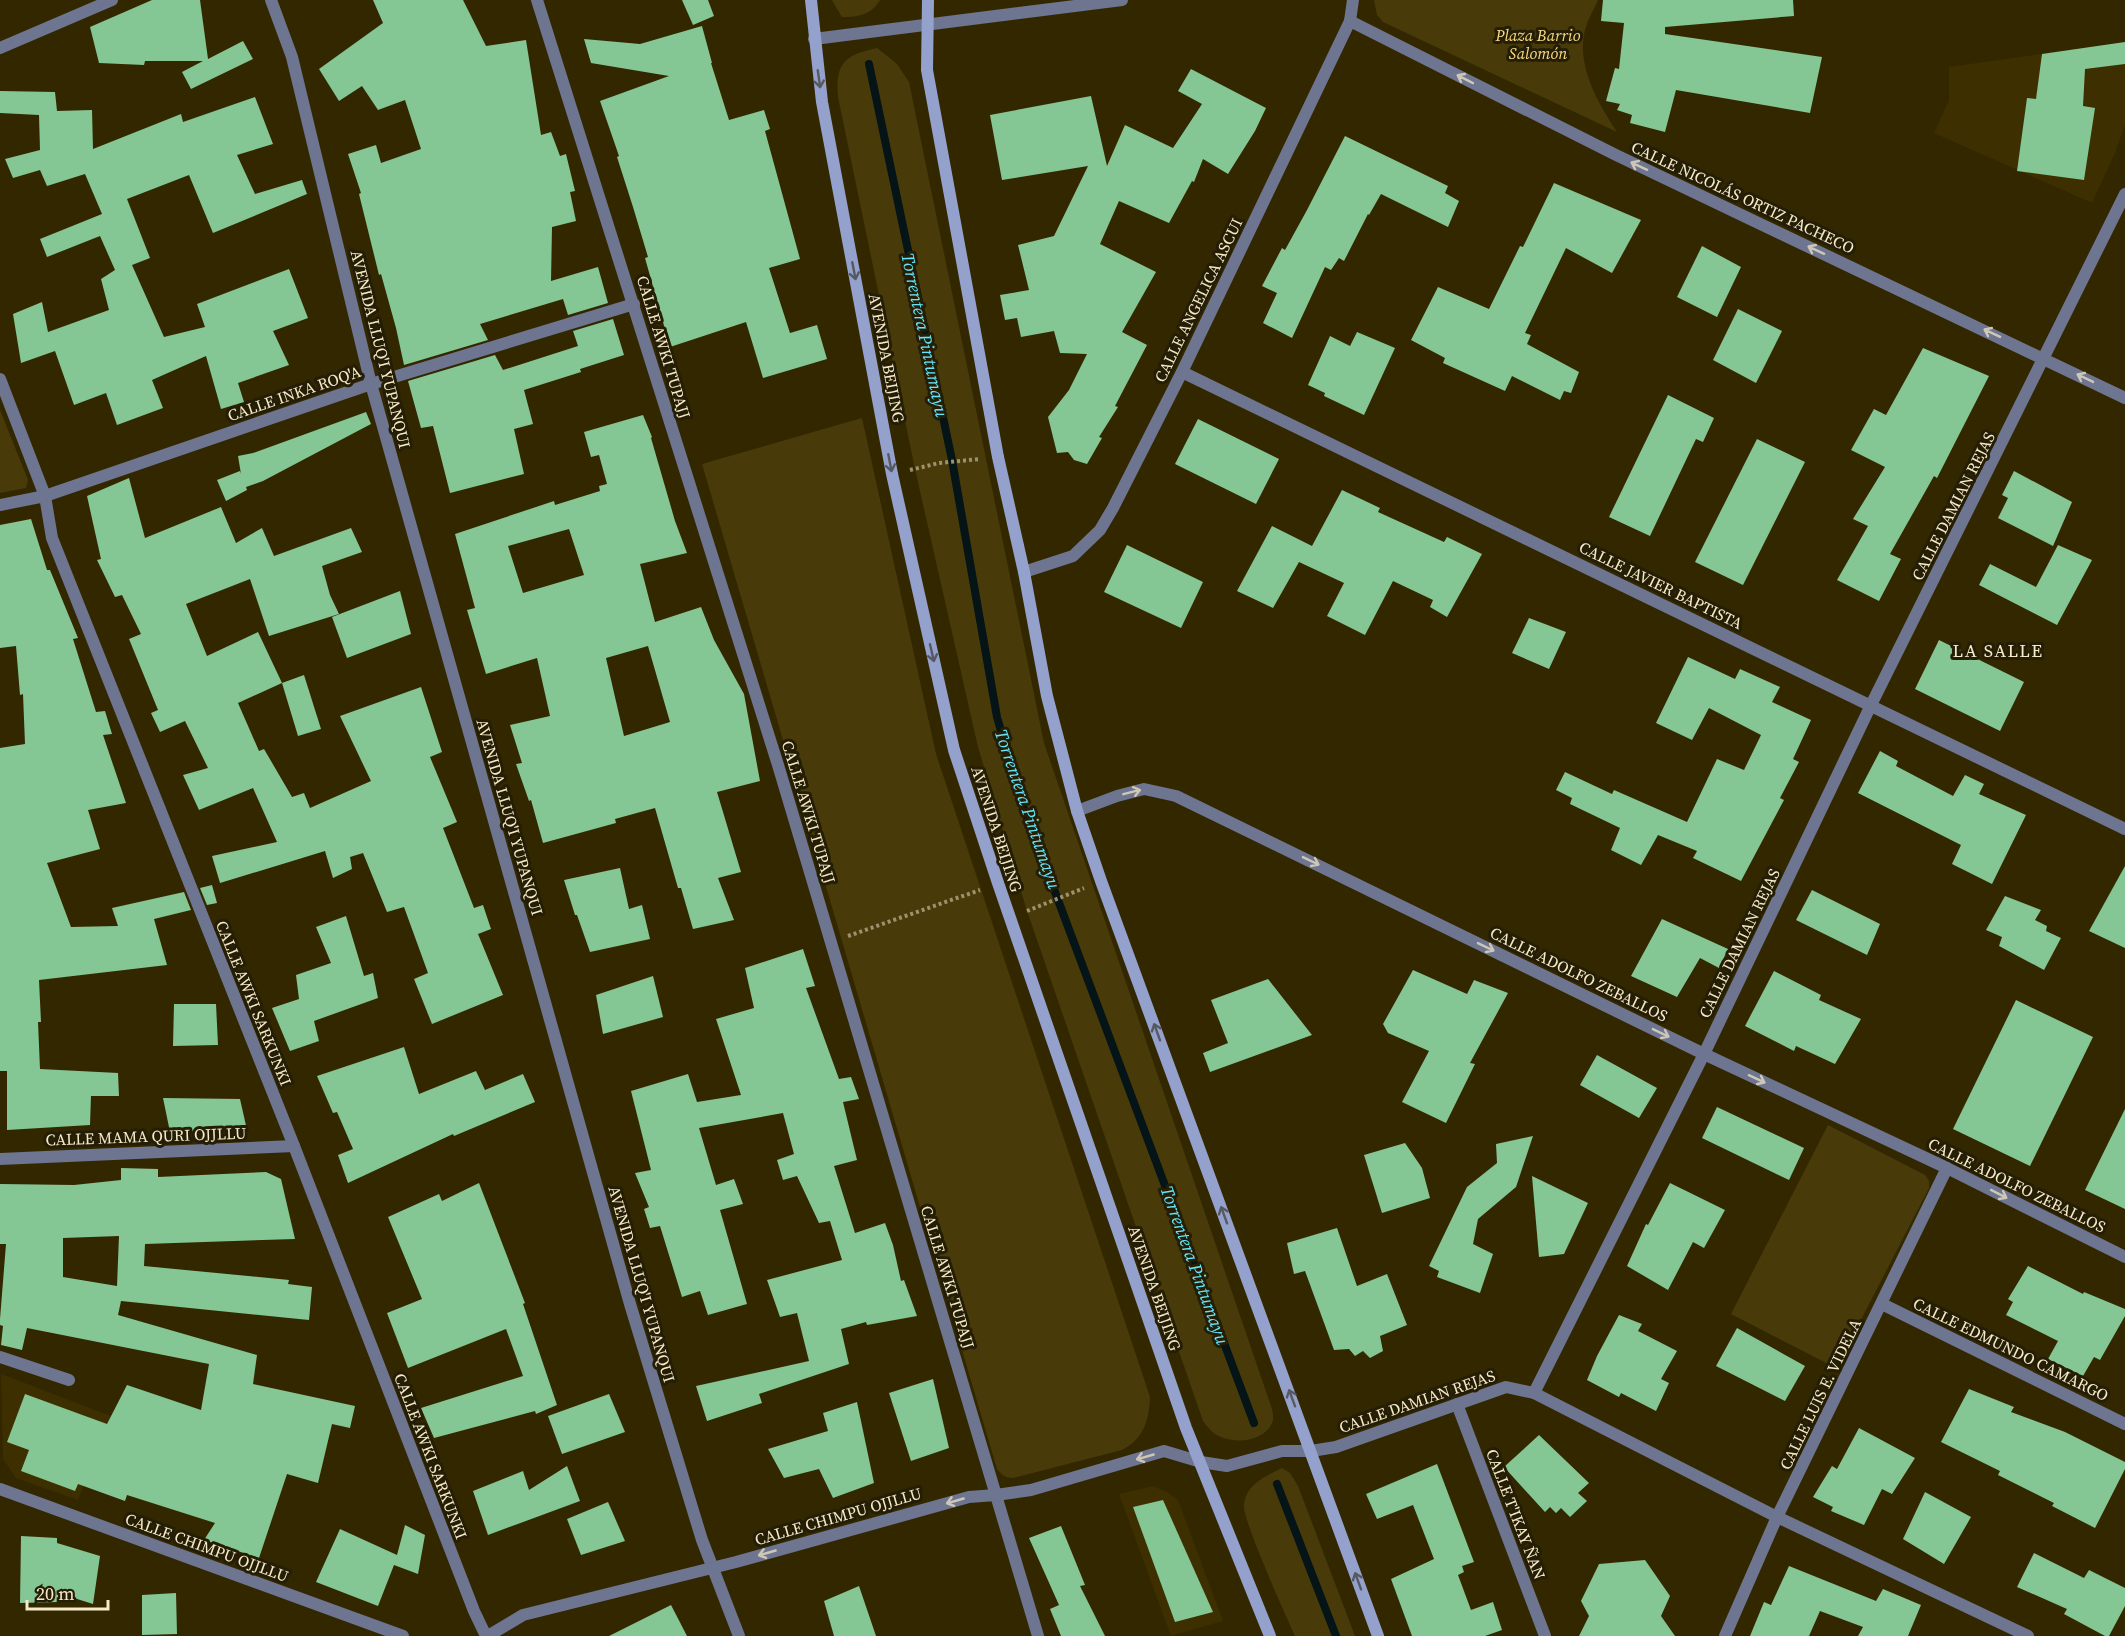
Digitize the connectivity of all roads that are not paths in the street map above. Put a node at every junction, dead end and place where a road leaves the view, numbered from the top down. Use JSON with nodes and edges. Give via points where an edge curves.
{"nodes":[{"id":1,"x":112,"y":0,"type":"edge"},
{"id":2,"x":271,"y":0,"type":"edge"},
{"id":3,"x":537,"y":0,"type":"edge"},
{"id":4,"x":811,"y":0,"type":"edge"},
{"id":5,"x":928,"y":0,"type":"edge"},
{"id":6,"x":1122,"y":0,"type":"edge"},
{"id":7,"x":1353,"y":0,"type":"edge"},
{"id":8,"x":1350,"y":21,"type":"junction"},
{"id":9,"x":929,"y":24,"type":"junction"},
{"id":10,"x":814,"y":39,"type":"junction"},
{"id":11,"x":0,"y":48,"type":"edge"},
{"id":12,"x":2125,"y":195,"type":"edge"},
{"id":13,"x":634,"y":304,"type":"junction"},
{"id":14,"x":2044,"y":358,"type":"junction"},
{"id":15,"x":1182,"y":372,"type":"junction"},
{"id":16,"x":0,"y":379,"type":"edge"},
{"id":17,"x":371,"y":384,"type":"junction"},
{"id":18,"x":2125,"y":398,"type":"edge"},
{"id":19,"x":45,"y":496,"type":"junction"},
{"id":20,"x":0,"y":505,"type":"edge"},
{"id":21,"x":1024,"y":572,"type":"junction"},
{"id":22,"x":1871,"y":705,"type":"junction"},
{"id":23,"x":1077,"y":811,"type":"junction"},
{"id":24,"x":2125,"y":830,"type":"edge"},
{"id":25,"x":1704,"y":1054,"type":"junction"},
{"id":26,"x":294,"y":1146,"type":"junction"},
{"id":27,"x":0,"y":1159,"type":"edge"},
{"id":28,"x":1947,"y":1168,"type":"junction"},
{"id":29,"x":2125,"y":1257,"type":"edge"},
{"id":30,"x":1882,"y":1304,"type":"junction"},
{"id":31,"x":0,"y":1357,"type":"edge"},
{"id":32,"x":69,"y":1380,"type":"dead end"},
{"id":33,"x":1534,"y":1393,"type":"junction"},
{"id":34,"x":1457,"y":1404,"type":"junction"},
{"id":35,"x":2125,"y":1424,"type":"edge"},
{"id":36,"x":1311,"y":1451,"type":"junction"},
{"id":37,"x":1201,"y":1462,"type":"junction"},
{"id":38,"x":0,"y":1489,"type":"edge"},
{"id":39,"x":996,"y":1495,"type":"junction"},
{"id":40,"x":1777,"y":1517,"type":"junction"},
{"id":41,"x":713,"y":1566,"type":"junction"},
{"id":42,"x":403,"y":1636,"type":"edge"},
{"id":43,"x":487,"y":1636,"type":"edge"},
{"id":44,"x":739,"y":1636,"type":"edge"},
{"id":45,"x":1038,"y":1636,"type":"edge"},
{"id":46,"x":1270,"y":1636,"type":"edge"},
{"id":47,"x":1378,"y":1636,"type":"edge"},
{"id":48,"x":1545,"y":1636,"type":"edge"},
{"id":49,"x":1725,"y":1636,"type":"edge"},
{"id":50,"x":2028,"y":1636,"type":"edge"}],
"edges":[{"from":1,"to":11,"type":"street"},
{"from":2,"to":17,"type":"street","name":"AVENIDA LLUQ'I YUPANQUI","via":[[292,57]]},
{"from":3,"to":13,"type":"street","name":"CALLE AWKI TUPAJJ"},
{"from":4,"to":10,"type":"main road","name":"AVENIDA BEIJING"},
{"from":5,"to":9,"type":"main road"},
{"from":6,"to":9,"type":"street"},
{"from":7,"to":8,"type":"street","name":"CALLE ANGELICA ASCUI"},
{"from":14,"to":8,"type":"street","name":"CALLE NICOLÁS ORTIZ PACHECO","one_way":true,"via":[[1616,155]]},
{"from":8,"to":15,"type":"street","name":"CALLE ANGELICA ASCUI"},
{"from":9,"to":10,"type":"street"},
{"from":9,"to":21,"type":"main road","via":[[927,70],[998,457]]},
{"from":10,"to":37,"type":"main road","name":"AVENIDA BEIJING","one_way":true,"via":[[822,102],[892,474],[954,750],[1186,1428]]},
{"from":12,"to":14,"type":"street","name":"CALLE DAMIAN REJAS"},
{"from":13,"to":17,"type":"street","name":"CALLE INKA ROQ'A"},
{"from":13,"to":39,"type":"street","name":"CALLE AWKI TUPAJJ","via":[[778,765]]},
{"from":18,"to":14,"type":"street","name":"CALLE NICOLÁS ORTIZ PACHECO","one_way":true},
{"from":14,"to":22,"type":"street","name":"CALLE DAMIAN REJAS"},
{"from":15,"to":21,"type":"street","name":"CALLE ANGELICA ASCUI","via":[[1100,530],[1073,556]]},
{"from":15,"to":22,"type":"street","name":"CALLE JAVIER BAPTISTA"},
{"from":16,"to":19,"type":"street","name":"CALLE AWKI SARKUNKI"},
{"from":17,"to":19,"type":"street","name":"CALLE INKA ROQ'A"},
{"from":17,"to":41,"type":"street","name":"AVENIDA LLUQ'I YUPANQUI","via":[[626,1292]]},
{"from":19,"to":20,"type":"street","name":"CALLE INKA ROQ'A"},
{"from":19,"to":26,"type":"street","name":"CALLE AWKI SARKUNKI","via":[[52,538]]},
{"from":21,"to":23,"type":"main road","via":[[1047,696]]},
{"from":22,"to":24,"type":"street","name":"CALLE JAVIER BAPTISTA"},
{"from":22,"to":25,"type":"street","name":"CALLE DAMIAN REJAS"},
{"from":23,"to":25,"type":"street","name":"CALLE ADOLFO ZEBALLOS","one_way":true,"via":[[1144,789],[1176,796]]},
{"from":36,"to":23,"type":"main road","one_way":true},
{"from":25,"to":28,"type":"street","name":"CALLE ADOLFO ZEBALLOS","one_way":true},
{"from":25,"to":33,"type":"street","name":"CALLE DAMIAN REJAS"},
{"from":26,"to":27,"type":"street","name":"CALLE MAMA QURI OJJLLU"},
{"from":26,"to":43,"type":"street","name":"CALLE AWKI SARKUNKI"},
{"from":28,"to":29,"type":"street","name":"CALLE ADOLFO ZEBALLOS","one_way":true},
{"from":28,"to":30,"type":"street","name":"CALLE LUIS E. VIDELA"},
{"from":30,"to":35,"type":"street","name":"CALLE EDMUNDO CAMARGO"},
{"from":30,"to":40,"type":"street","name":"CALLE LUIS E. VIDELA"},
{"from":31,"to":32,"type":"street"},
{"from":33,"to":34,"type":"street","name":"CALLE DAMIAN REJAS","via":[[1506,1387]]},
{"from":33,"to":40,"type":"street"},
{"from":34,"to":36,"type":"street","name":"CALLE DAMIAN REJAS","via":[[1336,1447]]},
{"from":34,"to":48,"type":"street","name":"CALLE T'IKAY ÑAN"},
{"from":36,"to":37,"type":"street","name":"CALLE DAMIAN REJAS","via":[[1282,1451],[1227,1466]]},
{"from":47,"to":36,"type":"main road","one_way":true},
{"from":37,"to":39,"type":"street","name":"CALLE CHIMPU OJJLLU","one_way":true,"via":[[1164,1451],[1031,1490]]},
{"from":37,"to":46,"type":"main road","name":"AVENIDA BEIJING"},
{"from":38,"to":42,"type":"street","name":"CALLE CHIMPU OJJLLU"},
{"from":39,"to":41,"type":"street","name":"CALLE CHIMPU OJJLLU","one_way":true,"via":[[969,1497]]},
{"from":39,"to":45,"type":"street","name":"CALLE AWKI TUPAJJ"},
{"from":40,"to":49,"type":"street","name":"CALLE LUIS E. VIDELA"},
{"from":40,"to":50,"type":"street"},
{"from":41,"to":43,"type":"street","name":"CALLE CHIMPU OJJLLU","via":[[523,1615]]},
{"from":41,"to":44,"type":"street","name":"AVENIDA LLUQ'I YUPANQUI"}]}
